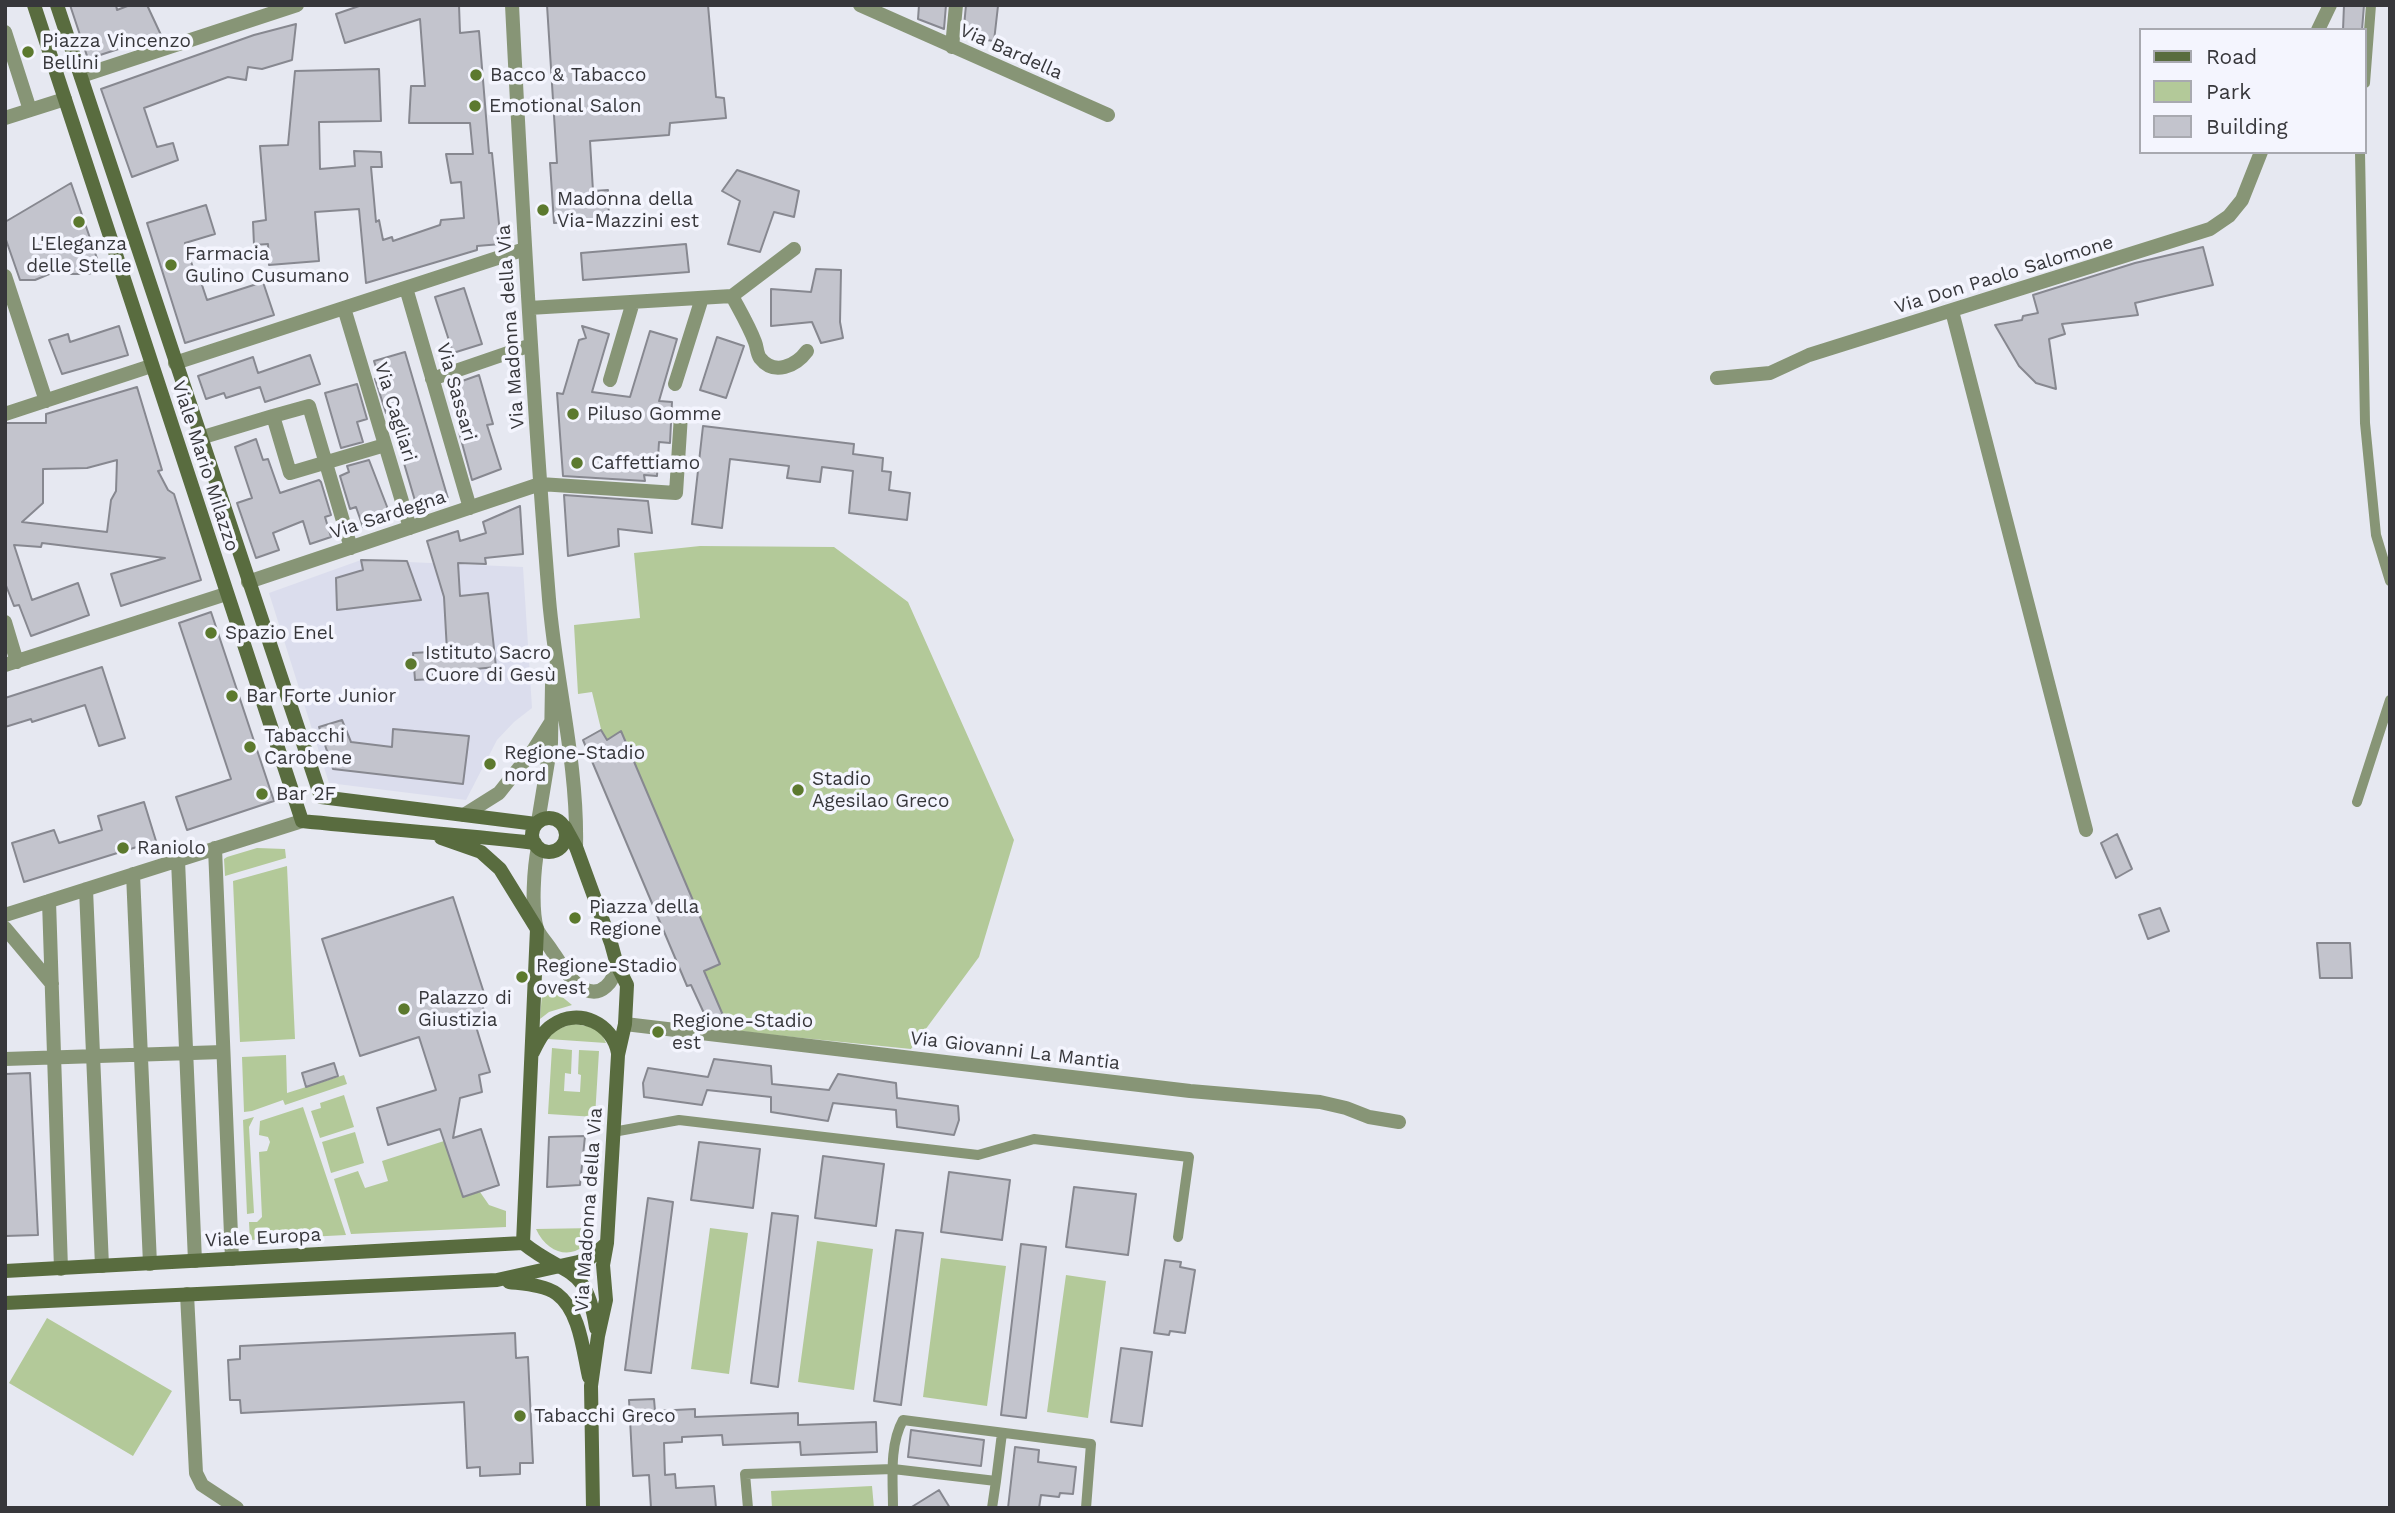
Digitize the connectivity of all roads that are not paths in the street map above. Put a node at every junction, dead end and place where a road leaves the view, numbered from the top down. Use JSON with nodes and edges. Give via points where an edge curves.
{"nodes":[{"id":1,"x":34,"y":5,"type":"edge"},
{"id":2,"x":57,"y":5,"type":"edge"},
{"id":3,"x":297,"y":5,"type":"edge"},
{"id":4,"x":512,"y":5,"type":"edge"},
{"id":5,"x":860,"y":5,"type":"edge"},
{"id":6,"x":956,"y":5,"type":"edge"},
{"id":7,"x":2330,"y":5,"type":"edge"},
{"id":8,"x":2371,"y":5,"type":"edge"},
{"id":9,"x":2319,"y":28,"type":"edge"},
{"id":10,"x":5,"y":32,"type":"edge"},
{"id":11,"x":952,"y":47,"type":"junction"},
{"id":12,"x":2367,"y":57,"type":"edge"},
{"id":13,"x":81,"y":76,"type":"junction"},
{"id":14,"x":65,"y":99,"type":"junction"},
{"id":15,"x":30,"y":110,"type":"junction"},
{"id":16,"x":1108,"y":116,"type":"dead end"},
{"id":17,"x":5,"y":118,"type":"edge"},
{"id":18,"x":2260,"y":154,"type":"edge"},
{"id":19,"x":2360,"y":154,"type":"edge"},
{"id":20,"x":525,"y":249,"type":"junction"},
{"id":21,"x":794,"y":249,"type":"dead end"},
{"id":22,"x":5,"y":276,"type":"edge"},
{"id":23,"x":406,"y":288,"type":"junction"},
{"id":24,"x":732,"y":296,"type":"junction"},
{"id":25,"x":702,"y":298,"type":"junction"},
{"id":26,"x":633,"y":302,"type":"junction"},
{"id":27,"x":344,"y":308,"type":"junction"},
{"id":28,"x":529,"y":309,"type":"junction"},
{"id":29,"x":1952,"y":311,"type":"junction"},
{"id":30,"x":531,"y":345,"type":"junction"},
{"id":31,"x":807,"y":351,"type":"dead end"},
{"id":32,"x":175,"y":363,"type":"junction"},
{"id":33,"x":151,"y":366,"type":"junction"},
{"id":34,"x":1717,"y":378,"type":"dead end"},
{"id":35,"x":432,"y":379,"type":"junction"},
{"id":36,"x":610,"y":380,"type":"dead end"},
{"id":37,"x":675,"y":384,"type":"dead end"},
{"id":38,"x":46,"y":401,"type":"junction"},
{"id":39,"x":5,"y":414,"type":"edge"},
{"id":40,"x":681,"y":415,"type":"dead end"},
{"id":41,"x":273,"y":416,"type":"junction"},
{"id":42,"x":200,"y":438,"type":"junction"},
{"id":43,"x":385,"y":445,"type":"junction"},
{"id":44,"x":326,"y":463,"type":"junction"},
{"id":45,"x":540,"y":484,"type":"junction"},
{"id":46,"x":470,"y":508,"type":"junction"},
{"id":47,"x":410,"y":528,"type":"junction"},
{"id":48,"x":351,"y":548,"type":"junction"},
{"id":49,"x":2390,"y":581,"type":"edge"},
{"id":50,"x":248,"y":582,"type":"junction"},
{"id":51,"x":226,"y":594,"type":"junction"},
{"id":52,"x":5,"y":622,"type":"edge"},
{"id":53,"x":553,"y":645,"type":"junction"},
{"id":54,"x":11,"y":664,"type":"edge"},
{"id":55,"x":2390,"y":700,"type":"edge"},
{"id":56,"x":551,"y":721,"type":"junction"},
{"id":57,"x":2357,"y":802,"type":"dead end"},
{"id":58,"x":464,"y":815,"type":"junction"},
{"id":59,"x":302,"y":821,"type":"junction"},
{"id":60,"x":537,"y":823,"type":"junction"},
{"id":61,"x":2086,"y":830,"type":"dead end"},
{"id":62,"x":426,"y":834,"type":"junction"},
{"id":63,"x":571,"y":834,"type":"junction"},
{"id":64,"x":536,"y":845,"type":"junction"},
{"id":65,"x":215,"y":848,"type":"junction"},
{"id":66,"x":177,"y":860,"type":"junction"},
{"id":67,"x":133,"y":874,"type":"junction"},
{"id":68,"x":86,"y":889,"type":"junction"},
{"id":69,"x":49,"y":901,"type":"junction"},
{"id":70,"x":6,"y":914,"type":"edge"},
{"id":71,"x":537,"y":929,"type":"junction"},
{"id":72,"x":617,"y":965,"type":"junction"},
{"id":73,"x":52,"y":984,"type":"junction"},
{"id":74,"x":625,"y":1024,"type":"junction"},
{"id":75,"x":620,"y":1047,"type":"junction"},
{"id":76,"x":223,"y":1052,"type":"junction"},
{"id":77,"x":186,"y":1054,"type":"junction"},
{"id":78,"x":532,"y":1054,"type":"junction"},
{"id":79,"x":141,"y":1055,"type":"junction"},
{"id":80,"x":93,"y":1057,"type":"junction"},
{"id":81,"x":5,"y":1059,"type":"edge"},
{"id":82,"x":55,"y":1059,"type":"junction"},
{"id":83,"x":1399,"y":1122,"type":"dead end"},
{"id":84,"x":613,"y":1132,"type":"junction"},
{"id":85,"x":1178,"y":1237,"type":"dead end"},
{"id":86,"x":523,"y":1243,"type":"junction"},
{"id":87,"x":607,"y":1243,"type":"junction"},
{"id":88,"x":232,"y":1259,"type":"junction"},
{"id":89,"x":195,"y":1261,"type":"junction"},
{"id":90,"x":150,"y":1264,"type":"junction"},
{"id":91,"x":102,"y":1266,"type":"junction"},
{"id":92,"x":563,"y":1267,"type":"junction"},
{"id":93,"x":61,"y":1269,"type":"junction"},
{"id":94,"x":5,"y":1271,"type":"edge"},
{"id":95,"x":497,"y":1280,"type":"junction"},
{"id":96,"x":187,"y":1294,"type":"junction"},
{"id":97,"x":5,"y":1303,"type":"edge"},
{"id":98,"x":598,"y":1336,"type":"junction"},
{"id":99,"x":591,"y":1386,"type":"junction"},
{"id":100,"x":1002,"y":1433,"type":"junction"},
{"id":101,"x":893,"y":1469,"type":"junction"},
{"id":102,"x":996,"y":1481,"type":"junction"},
{"id":103,"x":237,"y":1508,"type":"edge"},
{"id":104,"x":593,"y":1508,"type":"edge"},
{"id":105,"x":748,"y":1508,"type":"edge"},
{"id":106,"x":892,"y":1508,"type":"edge"},
{"id":107,"x":992,"y":1508,"type":"edge"},
{"id":108,"x":1086,"y":1508,"type":"edge"}],
"edges":[{"from":1,"to":14,"type":"street","name":"Viale Mario Milazzo"},
{"from":2,"to":13,"type":"street","name":"Viale Mario Milazzo"},
{"from":3,"to":13,"type":"street"},
{"from":4,"to":20,"type":"street","name":"Via Madonna della Via"},
{"from":5,"to":11,"type":"street","name":"Via Bardella"},
{"from":6,"to":11,"type":"street"},
{"from":7,"to":9,"type":"street"},
{"from":8,"to":12,"type":"lane"},
{"from":10,"to":15,"type":"street"},
{"from":11,"to":16,"type":"street","name":"Via Bardella"},
{"from":13,"to":32,"type":"street","name":"Viale Mario Milazzo"},
{"from":14,"to":15,"type":"street"},
{"from":14,"to":33,"type":"street","name":"Viale Mario Milazzo"},
{"from":15,"to":17,"type":"street"},
{"from":18,"to":29,"type":"street","name":"Via Don Paolo Salomone","via":[[2242,200],[2210,229]]},
{"from":19,"to":49,"type":"lane","via":[[2365,423],[2376,535]]},
{"from":20,"to":23,"type":"street"},
{"from":20,"to":28,"type":"street","name":"Via Madonna della Via"},
{"from":21,"to":24,"type":"street"},
{"from":22,"to":38,"type":"street"},
{"from":23,"to":27,"type":"street"},
{"from":23,"to":35,"type":"street","name":"Via Sassari"},
{"from":24,"to":25,"type":"street"},
{"from":24,"to":31,"type":"street","via":[[759,357],[772,368],[799,363]]},
{"from":25,"to":26,"type":"street"},
{"from":25,"to":37,"type":"street"},
{"from":26,"to":28,"type":"street"},
{"from":26,"to":36,"type":"street"},
{"from":27,"to":32,"type":"street"},
{"from":27,"to":43,"type":"street","name":"Via Cagliari"},
{"from":28,"to":30,"type":"street","name":"Via Madonna della Via"},
{"from":29,"to":34,"type":"street","name":"Via Don Paolo Salomone","via":[[1809,355],[1770,373]]},
{"from":29,"to":61,"type":"street"},
{"from":30,"to":35,"type":"street"},
{"from":30,"to":45,"type":"street","name":"Via Madonna della Via"},
{"from":32,"to":42,"type":"street","name":"Viale Mario Milazzo"},
{"from":33,"to":38,"type":"street"},
{"from":33,"to":51,"type":"street","name":"Viale Mario Milazzo"},
{"from":35,"to":46,"type":"street","name":"Via Sassari"},
{"from":38,"to":39,"type":"street"},
{"from":40,"to":45,"type":"street","via":[[676,493]]},
{"from":41,"to":42,"type":"street"},
{"from":41,"to":44,"type":"street","via":[[309,406]]},
{"from":41,"to":44,"type":"street","via":[[290,473]]},
{"from":42,"to":50,"type":"street","name":"Viale Mario Milazzo"},
{"from":43,"to":44,"type":"street"},
{"from":43,"to":47,"type":"street","name":"Via Cagliari"},
{"from":44,"to":48,"type":"street"},
{"from":45,"to":46,"type":"street","name":"Via Sardegna"},
{"from":45,"to":53,"type":"street","name":"Via Madonna della Via"},
{"from":46,"to":47,"type":"street","name":"Via Sardegna"},
{"from":47,"to":48,"type":"street","name":"Via Sardegna"},
{"from":48,"to":50,"type":"street","name":"Via Sardegna"},
{"from":50,"to":58,"type":"street","name":"Viale Mario Milazzo","via":[[320,797]]},
{"from":51,"to":54,"type":"street"},
{"from":51,"to":59,"type":"street","name":"Viale Mario Milazzo"},
{"from":52,"to":54,"type":"street"},
{"from":53,"to":56,"type":"street"},
{"from":53,"to":63,"type":"street","via":[[568,742]]},
{"from":55,"to":57,"type":"lane"},
{"from":56,"to":58,"type":"street","via":[[499,793]]},
{"from":56,"to":60,"type":"street"},
{"from":58,"to":60,"type":"street"},
{"from":59,"to":62,"type":"street"},
{"from":59,"to":65,"type":"street"},
{"from":60,"to":63,"type":"street","via":[[553,818]]},
{"from":60,"to":64,"type":"street","via":[[533,830]]},
{"from":62,"to":64,"type":"street","via":[[462,834]]},
{"from":62,"to":71,"type":"street","via":[[481,852],[500,869]]},
{"from":63,"to":64,"type":"street","via":[[553,851]]},
{"from":63,"to":72,"type":"street","name":"Via Madonna della Via"},
{"from":64,"to":71,"type":"street"},
{"from":65,"to":66,"type":"street"},
{"from":65,"to":76,"type":"street"},
{"from":66,"to":67,"type":"street"},
{"from":66,"to":77,"type":"street"},
{"from":67,"to":68,"type":"street"},
{"from":67,"to":79,"type":"street"},
{"from":68,"to":69,"type":"street"},
{"from":68,"to":80,"type":"street"},
{"from":69,"to":70,"type":"street"},
{"from":69,"to":73,"type":"street"},
{"from":70,"to":73,"type":"street"},
{"from":71,"to":72,"type":"street","via":[[584,989],[606,988]]},
{"from":71,"to":78,"type":"street"},
{"from":72,"to":74,"type":"street","name":"Via Madonna della Via","via":[[627,985]]},
{"from":73,"to":82,"type":"street"},
{"from":74,"to":75,"type":"street","name":"Via Madonna della Via"},
{"from":74,"to":83,"type":"street","name":"Via Giovanni La Mantia","via":[[1190,1091],[1320,1102]]},
{"from":75,"to":78,"type":"street","via":[[607,1030],[575,1017],[551,1026]]},
{"from":75,"to":84,"type":"street","name":"Via Madonna della Via"},
{"from":76,"to":77,"type":"street"},
{"from":76,"to":88,"type":"street"},
{"from":77,"to":79,"type":"street"},
{"from":77,"to":89,"type":"street"},
{"from":78,"to":86,"type":"street"},
{"from":79,"to":80,"type":"street"},
{"from":79,"to":90,"type":"street"},
{"from":80,"to":82,"type":"street"},
{"from":80,"to":91,"type":"street"},
{"from":81,"to":82,"type":"street"},
{"from":82,"to":93,"type":"street"},
{"from":84,"to":85,"type":"lane","via":[[679,1120],[978,1155],[1034,1139],[1189,1157]]},
{"from":84,"to":87,"type":"street","name":"Via Madonna della Via"},
{"from":86,"to":88,"type":"street","name":"Viale Europa"},
{"from":86,"to":92,"type":"street"},
{"from":87,"to":92,"type":"street","via":[[589,1259]]},
{"from":87,"to":98,"type":"street","name":"Via Madonna della Via","via":[[603,1265],[606,1300]]},
{"from":88,"to":89,"type":"street","name":"Viale Europa"},
{"from":89,"to":90,"type":"street","name":"Viale Europa"},
{"from":90,"to":91,"type":"street","name":"Viale Europa"},
{"from":91,"to":93,"type":"street","name":"Viale Europa"},
{"from":92,"to":95,"type":"street"},
{"from":92,"to":98,"type":"street","via":[[586,1286]]},
{"from":93,"to":94,"type":"street","name":"Viale Europa"},
{"from":95,"to":96,"type":"street"},
{"from":95,"to":99,"type":"street","via":[[540,1287],[557,1294],[569,1307]]},
{"from":96,"to":97,"type":"street"},
{"from":96,"to":103,"type":"street","via":[[196,1473],[202,1485]]},
{"from":98,"to":99,"type":"street","name":"Via Madonna della Via"},
{"from":99,"to":104,"type":"street","name":"Via Madonna della Via"},
{"from":100,"to":101,"type":"lane","via":[[903,1420]]},
{"from":100,"to":102,"type":"lane"},
{"from":100,"to":108,"type":"lane","via":[[1091,1444]]},
{"from":101,"to":102,"type":"lane"},
{"from":101,"to":105,"type":"lane","via":[[746,1474]]},
{"from":101,"to":106,"type":"lane"},
{"from":102,"to":107,"type":"lane"}]}
